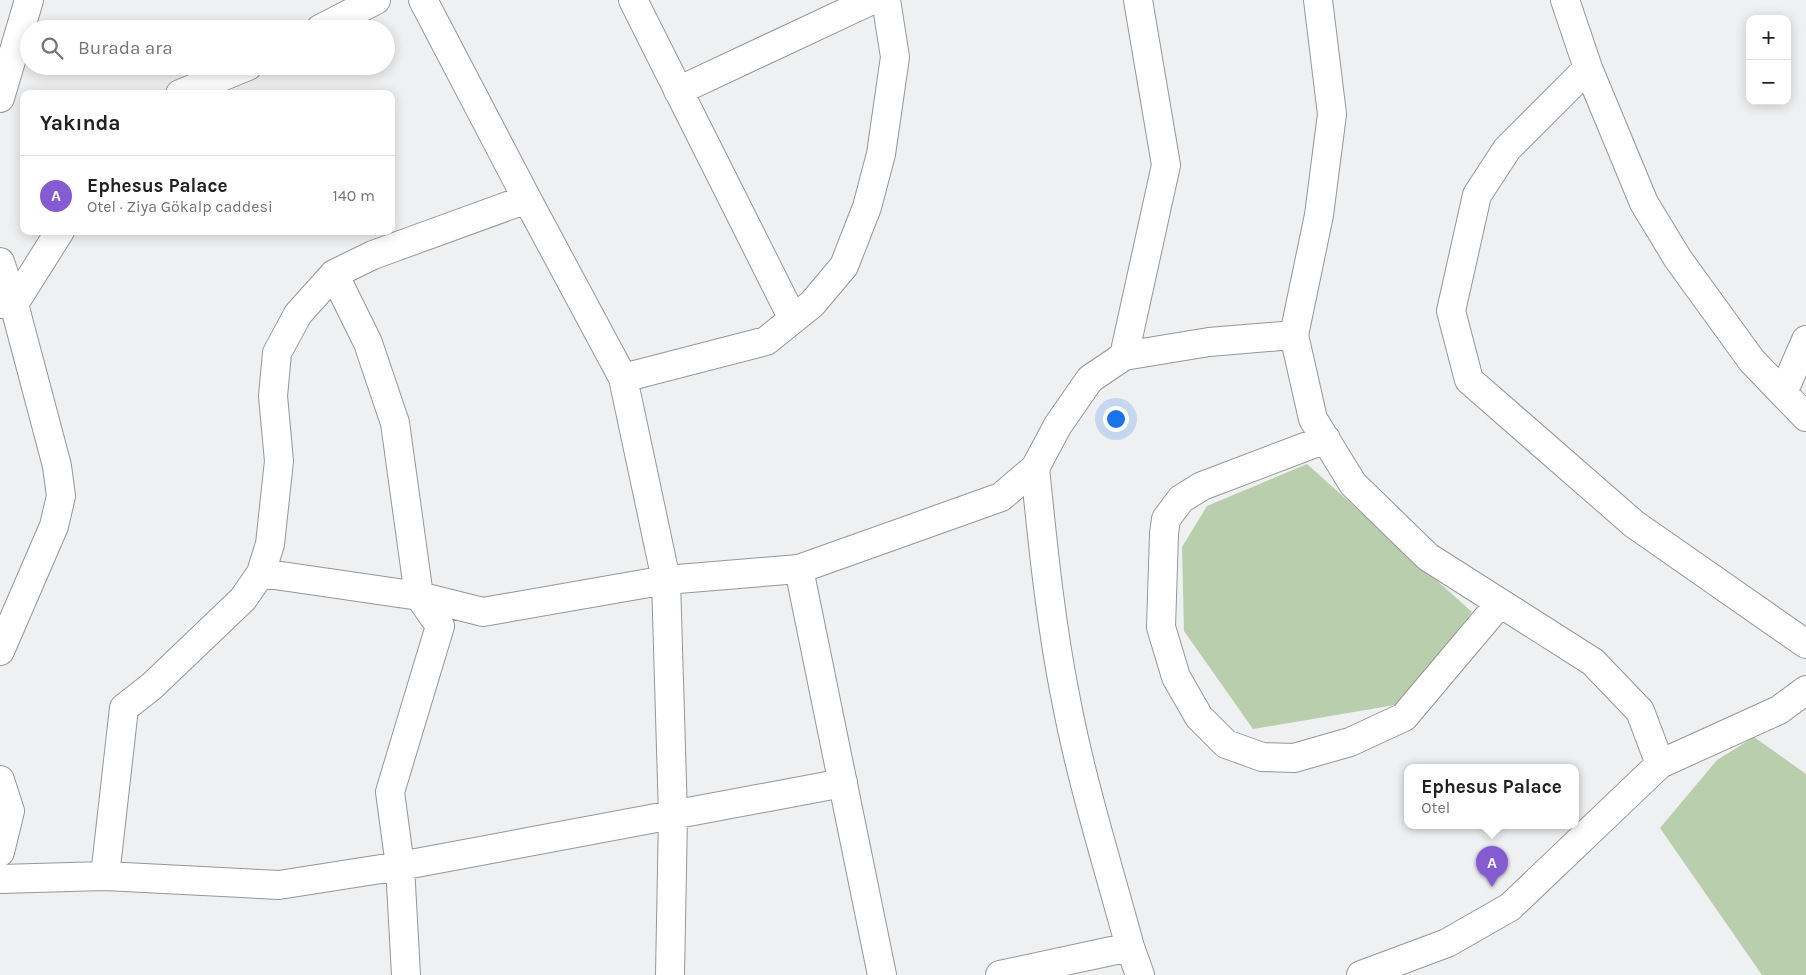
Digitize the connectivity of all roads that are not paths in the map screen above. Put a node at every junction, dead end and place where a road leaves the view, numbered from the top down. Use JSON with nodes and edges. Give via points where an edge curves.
{"nodes":[{"id":1,"x":29,"y":0,"type":"edge"},
{"id":2,"x":376,"y":0,"type":"edge"},
{"id":3,"x":423,"y":0,"type":"edge"},
{"id":4,"x":632,"y":0,"type":"edge"},
{"id":5,"x":872,"y":0,"type":"edge"},
{"id":6,"x":886,"y":0,"type":"edge"},
{"id":7,"x":1138,"y":0,"type":"edge"},
{"id":8,"x":1318,"y":0,"type":"edge"},
{"id":9,"x":1565,"y":0,"type":"edge"},
{"id":10,"x":23,"y":20,"type":"edge"},
{"id":11,"x":337,"y":20,"type":"edge"},
{"id":12,"x":20,"y":30,"type":"edge"},
{"id":13,"x":1588,"y":68,"type":"junction"},
{"id":14,"x":226,"y":75,"type":"edge"},
{"id":15,"x":190,"y":90,"type":"edge"},
{"id":16,"x":678,"y":91,"type":"junction"},
{"id":17,"x":0,"y":98,"type":"edge"},
{"id":18,"x":527,"y":199,"type":"junction"},
{"id":19,"x":57,"y":235,"type":"edge"},
{"id":20,"x":0,"y":262,"type":"edge"},
{"id":21,"x":334,"y":274,"type":"junction"},
{"id":22,"x":7,"y":304,"type":"edge"},
{"id":23,"x":792,"y":319,"type":"junction"},
{"id":24,"x":1294,"y":335,"type":"junction"},
{"id":25,"x":1806,"y":340,"type":"edge"},
{"id":26,"x":1124,"y":356,"type":"junction"},
{"id":27,"x":623,"y":378,"type":"junction"},
{"id":28,"x":1783,"y":393,"type":"junction"},
{"id":29,"x":1806,"y":418,"type":"edge"},
{"id":30,"x":1326,"y":439,"type":"junction"},
{"id":31,"x":1035,"y":468,"type":"junction"},
{"id":32,"x":799,"y":569,"type":"junction"},
{"id":33,"x":261,"y":573,"type":"junction"},
{"id":34,"x":666,"y":580,"type":"junction"},
{"id":35,"x":419,"y":596,"type":"junction"},
{"id":36,"x":1500,"y":603,"type":"junction"},
{"id":37,"x":1806,"y":644,"type":"edge"},
{"id":38,"x":0,"y":651,"type":"edge"},
{"id":39,"x":1806,"y":690,"type":"edge"},
{"id":40,"x":1660,"y":764,"type":"junction"},
{"id":41,"x":0,"y":780,"type":"edge"},
{"id":42,"x":843,"y":783,"type":"junction"},
{"id":43,"x":673,"y":816,"type":"junction"},
{"id":44,"x":0,"y":852,"type":"edge"},
{"id":45,"x":400,"y":866,"type":"junction"},
{"id":46,"x":105,"y":876,"type":"junction"},
{"id":47,"x":0,"y":878,"type":"edge"},
{"id":48,"x":1130,"y":947,"type":"junction"},
{"id":49,"x":406,"y":975,"type":"edge"},
{"id":50,"x":670,"y":975,"type":"edge"},
{"id":51,"x":882,"y":975,"type":"edge"},
{"id":52,"x":1000,"y":975,"type":"edge"},
{"id":53,"x":1140,"y":975,"type":"edge"},
{"id":54,"x":1361,"y":975,"type":"edge"}],
"edges":[{"from":1,"to":10,"type":"street"},
{"from":2,"to":11,"type":"street"},
{"from":3,"to":18,"type":"street"},
{"from":4,"to":16,"type":"street"},
{"from":5,"to":16,"type":"street"},
{"from":6,"to":23,"type":"street","via":[[895,57],[881,154],[867,206],[844,266],[812,304]]},
{"from":7,"to":26,"type":"street","via":[[1166,165]]},
{"from":8,"to":24,"type":"street","via":[[1332,114],[1319,215]]},
{"from":9,"to":13,"type":"street"},
{"from":12,"to":17,"type":"street"},
{"from":13,"to":28,"type":"street","via":[[1644,203],[1678,259],[1740,345]]},
{"from":13,"to":37,"type":"street","via":[[1506,149],[1477,195],[1451,311],[1469,380],[1634,524]]},
{"from":14,"to":15,"type":"street"},
{"from":16,"to":23,"type":"street"},
{"from":18,"to":21,"type":"street","via":[[373,255]]},
{"from":18,"to":27,"type":"street"},
{"from":19,"to":22,"type":"street"},
{"from":20,"to":22,"type":"street"},
{"from":21,"to":33,"type":"street","via":[[298,314],[277,353],[273,396],[280,461],[270,544]]},
{"from":21,"to":35,"type":"street","via":[[368,343],[395,423]]},
{"from":22,"to":38,"type":"street","via":[[57,466],[61,496],[54,526]]},
{"from":23,"to":27,"type":"street","via":[[766,341]]},
{"from":24,"to":26,"type":"street","via":[[1209,342]]},
{"from":24,"to":30,"type":"street","via":[[1313,419]]},
{"from":25,"to":28,"type":"street"},
{"from":26,"to":31,"type":"street","via":[[1090,380],[1058,425]]},
{"from":27,"to":34,"type":"street"},
{"from":28,"to":29,"type":"street"},
{"from":30,"to":36,"type":"street","via":[[1353,484],[1428,557]]},
{"from":30,"to":36,"type":"street","via":[[1202,486],[1181,499],[1166,519],[1162,627],[1176,677],[1199,717],[1226,744],[1262,757],[1294,758],[1350,742],[1404,717]]},
{"from":31,"to":32,"type":"street","via":[[1001,497]]},
{"from":31,"to":48,"type":"street","via":[[1046,574],[1066,703],[1081,771]]},
{"from":32,"to":34,"type":"street"},
{"from":32,"to":42,"type":"street"},
{"from":33,"to":35,"type":"street"},
{"from":33,"to":46,"type":"street","via":[[243,599],[152,686],[124,708]]},
{"from":34,"to":35,"type":"street","via":[[483,612]]},
{"from":34,"to":43,"type":"street"},
{"from":35,"to":45,"type":"street","via":[[440,626],[390,792]]},
{"from":36,"to":40,"type":"street","via":[[1593,662],[1640,712]]},
{"from":39,"to":40,"type":"street","via":[[1780,710]]},
{"from":40,"to":54,"type":"street","via":[[1510,907],[1446,943]]},
{"from":41,"to":44,"type":"street","via":[[10,811]]},
{"from":42,"to":43,"type":"street"},
{"from":42,"to":51,"type":"street"},
{"from":43,"to":45,"type":"street"},
{"from":43,"to":50,"type":"street"},
{"from":45,"to":46,"type":"street","via":[[279,885]]},
{"from":45,"to":49,"type":"street"},
{"from":46,"to":47,"type":"street"},
{"from":48,"to":52,"type":"street"},
{"from":48,"to":53,"type":"street"}]}
